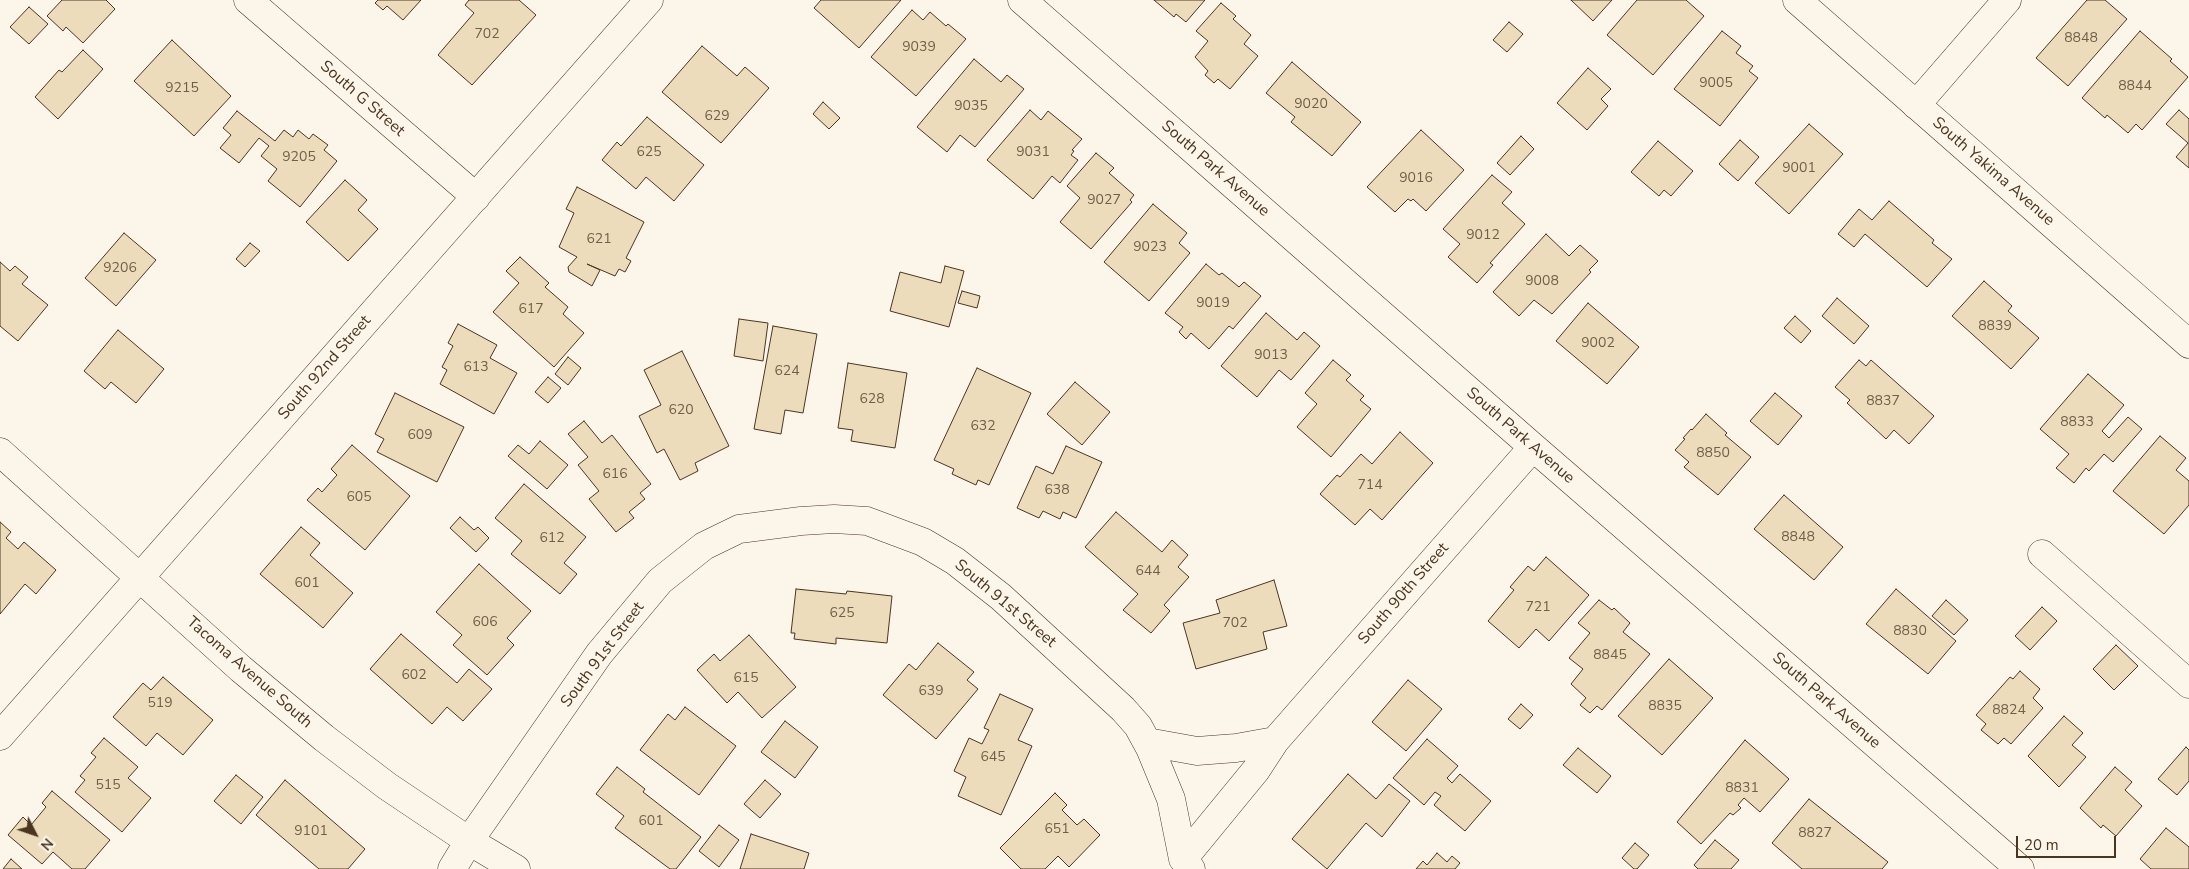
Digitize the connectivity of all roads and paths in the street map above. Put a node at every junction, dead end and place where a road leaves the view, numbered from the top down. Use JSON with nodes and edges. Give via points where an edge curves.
{"nodes":[{"id":1,"x":248,"y":0,"type":"edge"},
{"id":2,"x":649,"y":0,"type":"edge"},
{"id":3,"x":1022,"y":0,"type":"edge"},
{"id":4,"x":1797,"y":0,"type":"edge"},
{"id":5,"x":2006,"y":0,"type":"edge"},
{"id":6,"x":1916,"y":104,"type":"junction"},
{"id":7,"x":476,"y":197,"type":"junction"},
{"id":8,"x":2189,"y":344,"type":"edge"},
{"id":9,"x":1533,"y":447,"type":"junction"},
{"id":10,"x":0,"y":452,"type":"edge"},
{"id":11,"x":2042,"y":554,"type":"dead end"},
{"id":12,"x":140,"y":578,"type":"junction"},
{"id":13,"x":2189,"y":684,"type":"edge"},
{"id":14,"x":0,"y":736,"type":"edge"},
{"id":15,"x":1275,"y":741,"type":"junction"},
{"id":16,"x":1147,"y":742,"type":"junction"},
{"id":17,"x":469,"y":841,"type":"junction"},
{"id":18,"x":1187,"y":864,"type":"edge"},
{"id":19,"x":452,"y":869,"type":"edge"},
{"id":20,"x":516,"y":869,"type":"edge"},
{"id":21,"x":2020,"y":869,"type":"edge"}],
"edges":[{"from":1,"to":7,"type":"street","name":"South G Street"},
{"from":2,"to":7,"type":"street","name":"South 92nd Street"},
{"from":3,"to":9,"type":"street","name":"South Park Avenue"},
{"from":4,"to":6,"type":"street","name":"South Yakima Avenue"},
{"from":5,"to":6,"type":"street"},
{"from":6,"to":8,"type":"street","name":"South Yakima Avenue"},
{"from":7,"to":12,"type":"street","name":"South 92nd Street"},
{"from":9,"to":15,"type":"street","name":"South 90th Street"},
{"from":9,"to":21,"type":"street","name":"South Park Avenue"},
{"from":10,"to":12,"type":"street","name":"Tacoma Avenue South"},
{"from":11,"to":13,"type":"street"},
{"from":12,"to":14,"type":"street","name":"South 92nd Street"},
{"from":12,"to":17,"type":"street","name":"Tacoma Avenue South","via":[[324,738],[387,786]]},
{"from":15,"to":16,"type":"street","via":[[1197,751]]},
{"from":15,"to":18,"type":"street","name":"South 90th Street"},
{"from":16,"to":17,"type":"street","name":"South 91st Street","via":[[1123,709],[1001,597],[956,561],[923,542],[859,520],[801,521],[739,529],[704,546],[660,581],[599,654]]},
{"from":16,"to":18,"type":"street","name":"South 91st Street","via":[[1171,799]]},
{"from":17,"to":19,"type":"street","name":"South 91st Street"},
{"from":17,"to":20,"type":"street","name":"Tacoma Avenue South"}]}
